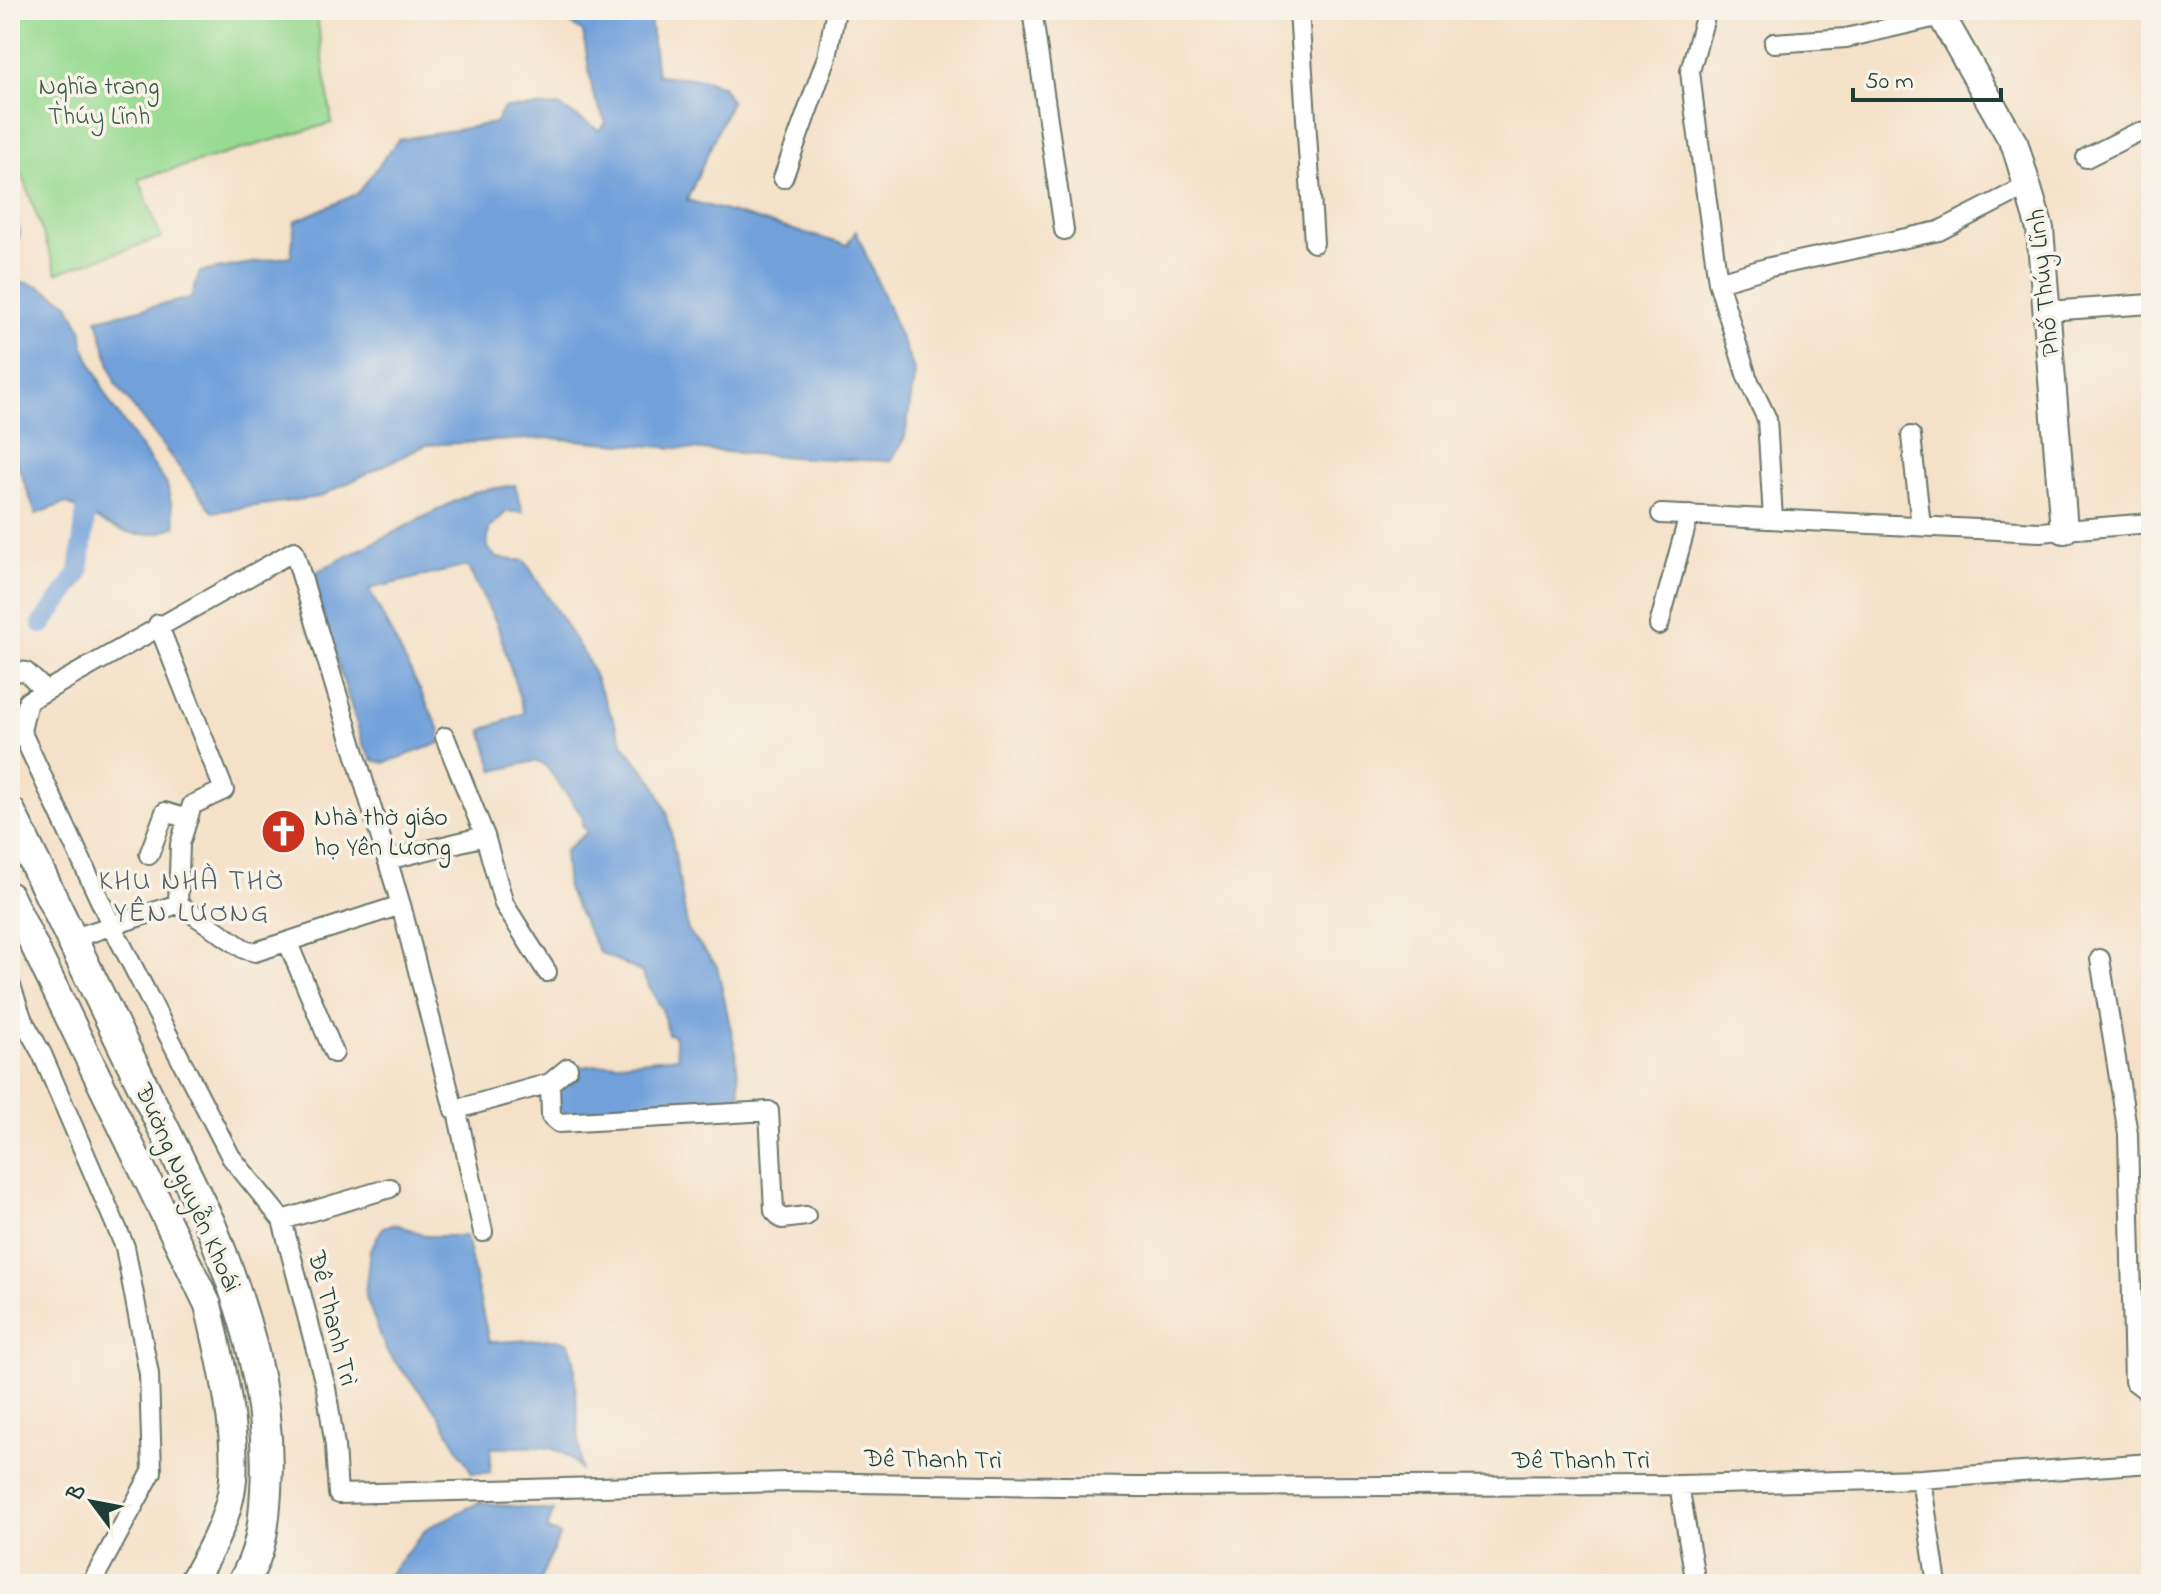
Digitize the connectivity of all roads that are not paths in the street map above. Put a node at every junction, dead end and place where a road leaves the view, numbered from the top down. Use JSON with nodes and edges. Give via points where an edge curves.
{"nodes":[{"id":1,"x":836,"y":10,"type":"edge"},
{"id":2,"x":1032,"y":10,"type":"edge"},
{"id":3,"x":1299,"y":10,"type":"edge"},
{"id":4,"x":1707,"y":10,"type":"edge"},
{"id":5,"x":1939,"y":13,"type":"edge"},
{"id":6,"x":1774,"y":43,"type":"dead end"},
{"id":7,"x":2151,"y":137,"type":"edge"},
{"id":8,"x":2086,"y":158,"type":"dead end"},
{"id":9,"x":783,"y":178,"type":"dead end"},
{"id":10,"x":2029,"y":185,"type":"junction"},
{"id":11,"x":1064,"y":230,"type":"dead end"},
{"id":12,"x":1314,"y":243,"type":"dead end"},
{"id":13,"x":1718,"y":282,"type":"junction"},
{"id":14,"x":2151,"y":304,"type":"edge"},
{"id":15,"x":2047,"y":311,"type":"junction"},
{"id":16,"x":1911,"y":436,"type":"dead end"},
{"id":17,"x":1661,"y":514,"type":"dead end"},
{"id":18,"x":1689,"y":515,"type":"junction"},
{"id":19,"x":1773,"y":519,"type":"junction"},
{"id":20,"x":2151,"y":523,"type":"edge"},
{"id":21,"x":1921,"y":526,"type":"junction"},
{"id":22,"x":2064,"y":530,"type":"junction"},
{"id":23,"x":158,"y":624,"type":"junction"},
{"id":24,"x":1659,"y":625,"type":"dead end"},
{"id":25,"x":10,"y":670,"type":"edge"},
{"id":26,"x":45,"y":690,"type":"junction"},
{"id":27,"x":445,"y":737,"type":"dead end"},
{"id":28,"x":10,"y":812,"type":"edge"},
{"id":29,"x":188,"y":819,"type":"junction"},
{"id":30,"x":485,"y":836,"type":"junction"},
{"id":31,"x":149,"y":855,"type":"dead end"},
{"id":32,"x":387,"y":860,"type":"junction"},
{"id":33,"x":10,"y":896,"type":"edge"},
{"id":34,"x":178,"y":904,"type":"junction"},
{"id":35,"x":401,"y":905,"type":"junction"},
{"id":36,"x":111,"y":924,"type":"junction"},
{"id":37,"x":71,"y":939,"type":"junction"},
{"id":38,"x":288,"y":943,"type":"junction"},
{"id":39,"x":2100,"y":959,"type":"dead end"},
{"id":40,"x":547,"y":972,"type":"dead end"},
{"id":41,"x":10,"y":983,"type":"edge"},
{"id":42,"x":334,"y":1053,"type":"dead end"},
{"id":43,"x":568,"y":1068,"type":"dead end"},
{"id":44,"x":550,"y":1083,"type":"junction"},
{"id":45,"x":457,"y":1111,"type":"junction"},
{"id":46,"x":390,"y":1188,"type":"dead end"},
{"id":47,"x":806,"y":1216,"type":"dead end"},
{"id":48,"x":282,"y":1220,"type":"junction"},
{"id":49,"x":483,"y":1232,"type":"dead end"},
{"id":50,"x":2151,"y":1394,"type":"edge"},
{"id":51,"x":2151,"y":1463,"type":"edge"},
{"id":52,"x":1921,"y":1479,"type":"junction"},
{"id":53,"x":1679,"y":1485,"type":"junction"},
{"id":54,"x":91,"y":1584,"type":"edge"},
{"id":55,"x":191,"y":1584,"type":"edge"},
{"id":56,"x":242,"y":1584,"type":"edge"},
{"id":57,"x":1696,"y":1584,"type":"edge"},
{"id":58,"x":1937,"y":1584,"type":"edge"}],
"edges":[{"from":1,"to":9,"type":"street","via":[[827,57]]},
{"from":2,"to":11,"type":"street"},
{"from":3,"to":12,"type":"street"},
{"from":4,"to":13,"type":"street","via":[[1690,71]]},
{"from":5,"to":6,"type":"street","via":[[1846,38]]},
{"from":5,"to":10,"type":"street","name":"Phố Thúy Lĩnh","via":[[2015,145]]},
{"from":7,"to":8,"type":"street","via":[[2134,134]]},
{"from":10,"to":13,"type":"street","via":[[1939,231]]},
{"from":10,"to":15,"type":"street","name":"Phố Thúy Lĩnh","via":[[2040,229]]},
{"from":13,"to":19,"type":"street","via":[[1747,377],[1767,419]]},
{"from":14,"to":15,"type":"street"},
{"from":15,"to":22,"type":"street","name":"Phố Thúy Lĩnh"},
{"from":16,"to":21,"type":"street"},
{"from":17,"to":18,"type":"street"},
{"from":18,"to":19,"type":"street"},
{"from":18,"to":24,"type":"street"},
{"from":19,"to":21,"type":"street"},
{"from":20,"to":22,"type":"street"},
{"from":21,"to":22,"type":"street"},
{"from":23,"to":26,"type":"street"},
{"from":23,"to":29,"type":"street","via":[[224,790],[192,805]]},
{"from":23,"to":32,"type":"street","via":[[294,551]]},
{"from":25,"to":26,"type":"street","via":[[26,672]]},
{"from":26,"to":36,"type":"street","name":"Đê Thanh Trì","via":[[28,701],[21,731]]},
{"from":27,"to":30,"type":"street"},
{"from":28,"to":37,"type":"main road","name":"Đường Nguyễn Khoái"},
{"from":29,"to":31,"type":"street","via":[[165,812]]},
{"from":29,"to":34,"type":"street","via":[[180,844]]},
{"from":30,"to":32,"type":"street"},
{"from":30,"to":40,"type":"street","via":[[504,904]]},
{"from":32,"to":35,"type":"street"},
{"from":33,"to":55,"type":"street","via":[[208,1305],[224,1372],[231,1492],[216,1542]]},
{"from":34,"to":36,"type":"street"},
{"from":34,"to":38,"type":"street","via":[[244,949],[255,952]]},
{"from":35,"to":38,"type":"street"},
{"from":35,"to":45,"type":"street"},
{"from":36,"to":37,"type":"street"},
{"from":36,"to":48,"type":"street","name":"Đê Thanh Trì","via":[[231,1157]]},
{"from":37,"to":56,"type":"main road","name":"Đường Nguyễn Khoái","via":[[210,1224],[257,1361],[266,1408],[266,1505],[263,1541]]},
{"from":38,"to":42,"type":"street"},
{"from":39,"to":50,"type":"street","via":[[2128,1134],[2134,1381]]},
{"from":41,"to":54,"type":"street","via":[[125,1247],[149,1374],[152,1472]]},
{"from":43,"to":44,"type":"street"},
{"from":44,"to":45,"type":"street"},
{"from":44,"to":47,"type":"street","via":[[551,1116],[559,1123],[769,1111],[774,1211],[782,1219]]},
{"from":45,"to":49,"type":"street"},
{"from":46,"to":48,"type":"street"},
{"from":48,"to":53,"type":"street","name":"Đê Thanh Trì","via":[[326,1388],[338,1494],[786,1482]]},
{"from":51,"to":52,"type":"street","name":"Đê Thanh Trì"},
{"from":52,"to":53,"type":"street","name":"Đê Thanh Trì"},
{"from":52,"to":58,"type":"street"},
{"from":53,"to":57,"type":"street"}]}
